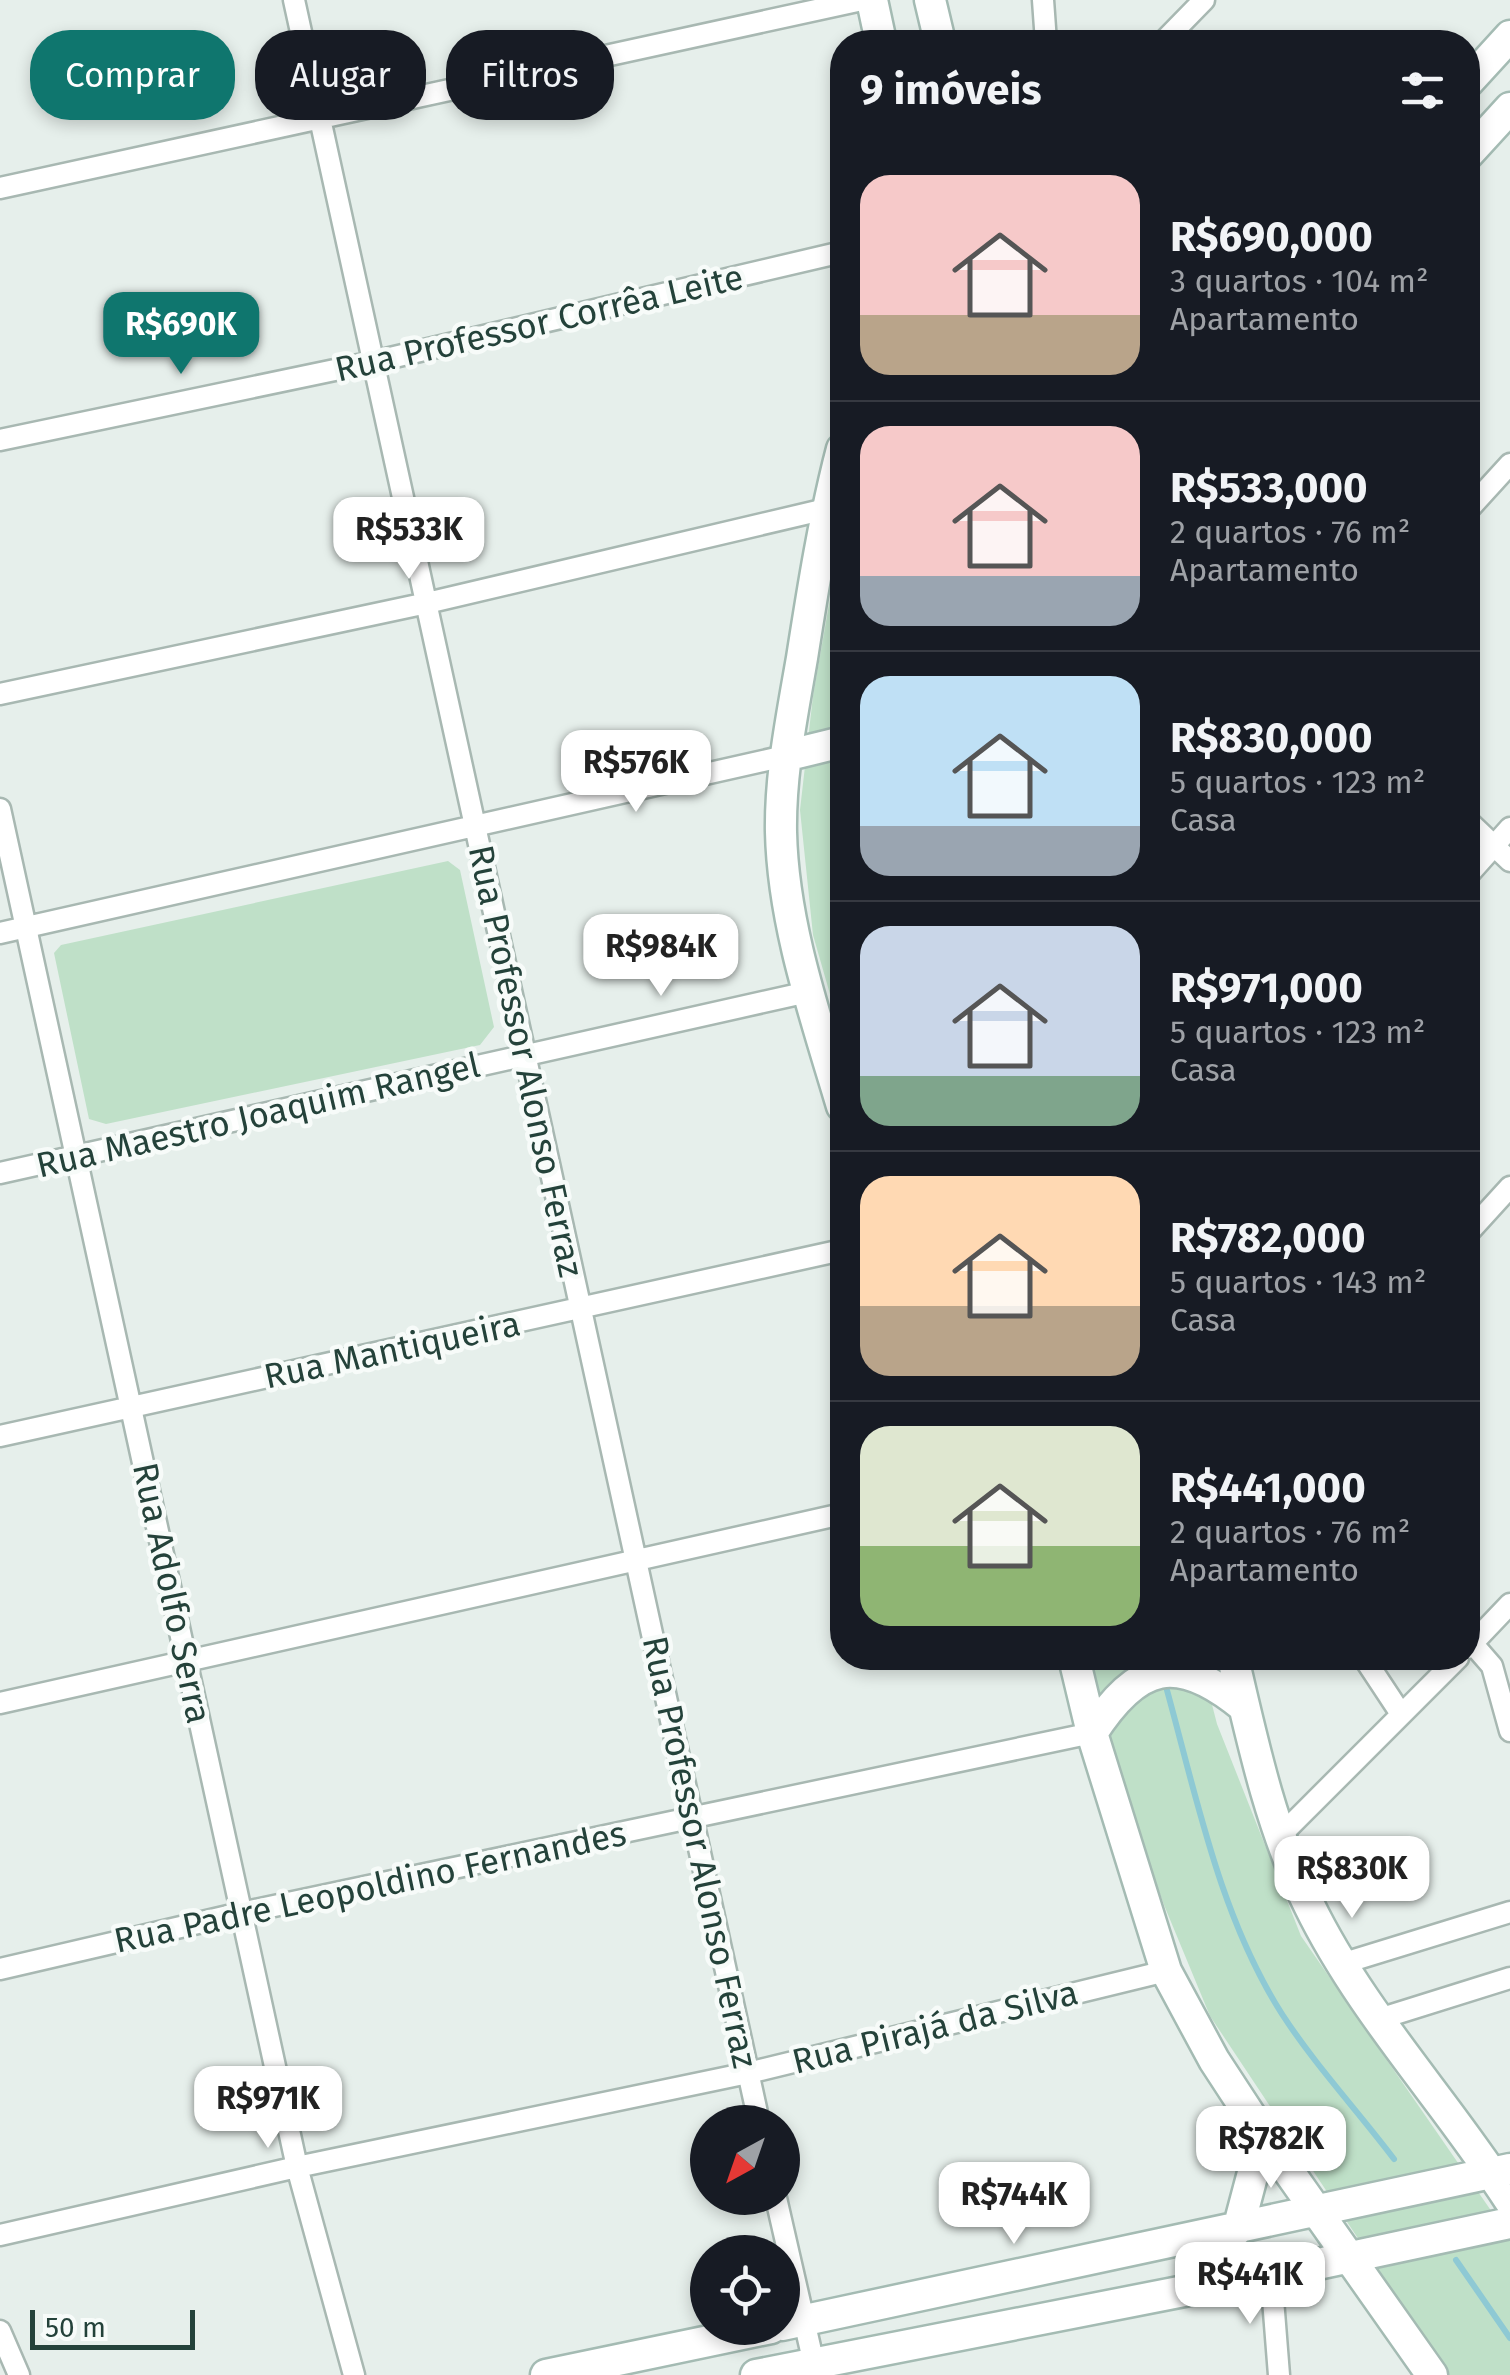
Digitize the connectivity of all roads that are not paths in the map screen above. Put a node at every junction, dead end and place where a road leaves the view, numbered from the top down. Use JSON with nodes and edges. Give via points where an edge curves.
{"nodes":[{"id":1,"x":294,"y":0,"type":"edge"},
{"id":2,"x":862,"y":0,"type":"edge"},
{"id":3,"x":872,"y":0,"type":"edge"},
{"id":4,"x":930,"y":0,"type":"edge"},
{"id":5,"x":1044,"y":0,"type":"edge"},
{"id":6,"x":1204,"y":0,"type":"edge"},
{"id":7,"x":301,"y":30,"type":"edge"},
{"id":8,"x":878,"y":30,"type":"edge"},
{"id":9,"x":937,"y":30,"type":"edge"},
{"id":10,"x":1045,"y":30,"type":"edge"},
{"id":11,"x":1175,"y":30,"type":"edge"},
{"id":12,"x":1510,"y":36,"type":"edge"},
{"id":13,"x":1480,"y":69,"type":"edge"},
{"id":14,"x":426,"y":95,"type":"edge"},
{"id":15,"x":1510,"y":108,"type":"edge"},
{"id":16,"x":311,"y":120,"type":"edge"},
{"id":17,"x":320,"y":120,"type":"edge"},
{"id":18,"x":1480,"y":141,"type":"edge"},
{"id":19,"x":0,"y":188,"type":"edge"},
{"id":20,"x":830,"y":255,"type":"edge"},
{"id":21,"x":373,"y":362,"type":"junction"},
{"id":22,"x":0,"y":440,"type":"edge"},
{"id":23,"x":1510,"y":464,"type":"edge"},
{"id":24,"x":1480,"y":497,"type":"edge"},
{"id":25,"x":830,"y":510,"type":"edge"},
{"id":26,"x":830,"y":530,"type":"edge"},
{"id":27,"x":426,"y":603,"type":"junction"},
{"id":28,"x":0,"y":694,"type":"edge"},
{"id":29,"x":830,"y":744,"type":"edge"},
{"id":30,"x":786,"y":756,"type":"junction"},
{"id":31,"x":0,"y":809,"type":"edge"},
{"id":32,"x":475,"y":825,"type":"junction"},
{"id":33,"x":1510,"y":828,"type":"edge"},
{"id":34,"x":1480,"y":833,"type":"edge"},
{"id":35,"x":1494,"y":846,"type":"junction"},
{"id":36,"x":1480,"y":861,"type":"edge"},
{"id":37,"x":1510,"y":861,"type":"edge"},
{"id":38,"x":24,"y":928,"type":"junction"},
{"id":39,"x":0,"y":933,"type":"edge"},
{"id":40,"x":808,"y":992,"type":"junction"},
{"id":41,"x":526,"y":1055,"type":"junction"},
{"id":42,"x":830,"y":1066,"type":"edge"},
{"id":43,"x":75,"y":1157,"type":"junction"},
{"id":44,"x":0,"y":1173,"type":"edge"},
{"id":45,"x":1510,"y":1187,"type":"edge"},
{"id":46,"x":1480,"y":1220,"type":"edge"},
{"id":47,"x":830,"y":1253,"type":"edge"},
{"id":48,"x":580,"y":1308,"type":"junction"},
{"id":49,"x":131,"y":1408,"type":"junction"},
{"id":50,"x":0,"y":1436,"type":"edge"},
{"id":51,"x":830,"y":1517,"type":"edge"},
{"id":52,"x":636,"y":1561,"type":"junction"},
{"id":53,"x":1510,"y":1604,"type":"edge"},
{"id":54,"x":1480,"y":1635,"type":"edge"},
{"id":55,"x":188,"y":1661,"type":"junction"},
{"id":56,"x":1501,"y":1663,"type":"edge"},
{"id":57,"x":1077,"y":1670,"type":"edge"},
{"id":58,"x":1236,"y":1670,"type":"edge"},
{"id":59,"x":1372,"y":1670,"type":"edge"},
{"id":60,"x":1445,"y":1670,"type":"edge"},
{"id":61,"x":0,"y":1703,"type":"edge"},
{"id":62,"x":1244,"y":1707,"type":"junction"},
{"id":63,"x":1401,"y":1714,"type":"junction"},
{"id":64,"x":1510,"y":1731,"type":"edge"},
{"id":65,"x":1092,"y":1733,"type":"junction"},
{"id":66,"x":692,"y":1816,"type":"junction"},
{"id":67,"x":1281,"y":1835,"type":"junction"},
{"id":68,"x":241,"y":1912,"type":"junction"},
{"id":69,"x":1510,"y":1912,"type":"edge"},
{"id":70,"x":1341,"y":1964,"type":"junction"},
{"id":71,"x":0,"y":1969,"type":"edge"},
{"id":72,"x":1166,"y":1971,"type":"junction"},
{"id":73,"x":1510,"y":1978,"type":"edge"},
{"id":74,"x":1379,"y":2018,"type":"junction"},
{"id":75,"x":748,"y":2073,"type":"junction"},
{"id":76,"x":756,"y":2105,"type":"edge"},
{"id":77,"x":1263,"y":2135,"type":"junction"},
{"id":78,"x":297,"y":2167,"type":"junction"},
{"id":79,"x":1501,"y":2171,"type":"edge"},
{"id":80,"x":1510,"y":2202,"type":"edge"},
{"id":81,"x":1316,"y":2212,"type":"junction"},
{"id":82,"x":1510,"y":2222,"type":"edge"},
{"id":83,"x":1238,"y":2229,"type":"junction"},
{"id":84,"x":0,"y":2235,"type":"edge"},
{"id":85,"x":1349,"y":2257,"type":"junction"},
{"id":86,"x":1271,"y":2274,"type":"junction"},
{"id":87,"x":800,"y":2323,"type":"edge"},
{"id":88,"x":0,"y":2331,"type":"edge"},
{"id":89,"x":800,"y":2338,"type":"edge"},
{"id":90,"x":690,"y":2345,"type":"edge"},
{"id":91,"x":815,"y":2369,"type":"edge"},
{"id":92,"x":19,"y":2375,"type":"edge"},
{"id":93,"x":354,"y":2375,"type":"edge"},
{"id":94,"x":546,"y":2375,"type":"edge"},
{"id":95,"x":756,"y":2375,"type":"edge"},
{"id":96,"x":1279,"y":2375,"type":"edge"},
{"id":97,"x":1432,"y":2375,"type":"edge"}],
"edges":[{"from":1,"to":7,"type":"street","name":"Rua Professor Alonso Ferraz"},
{"from":2,"to":14,"type":"street"},
{"from":3,"to":8,"type":"street"},
{"from":4,"to":9,"type":"street"},
{"from":5,"to":10,"type":"street"},
{"from":6,"to":11,"type":"street"},
{"from":12,"to":13,"type":"street"},
{"from":15,"to":18,"type":"street"},
{"from":16,"to":19,"type":"street"},
{"from":17,"to":21,"type":"street","name":"Rua Professor Alonso Ferraz"},
{"from":20,"to":21,"type":"street","name":"Rua Professor Corrêa Leite"},
{"from":21,"to":22,"type":"street","name":"Rua Professor Corrêa Leite"},
{"from":21,"to":27,"type":"street","name":"Rua Professor Alonso Ferraz"},
{"from":23,"to":24,"type":"street"},
{"from":25,"to":27,"type":"street"},
{"from":26,"to":30,"type":"street"},
{"from":27,"to":28,"type":"street"},
{"from":27,"to":32,"type":"street","name":"Rua Professor Alonso Ferraz"},
{"from":29,"to":30,"type":"street"},
{"from":30,"to":32,"type":"street"},
{"from":30,"to":40,"type":"street","via":[[782,833]]},
{"from":31,"to":38,"type":"street","name":"Rua Adolfo Serra"},
{"from":32,"to":38,"type":"street"},
{"from":32,"to":41,"type":"street","name":"Rua Professor Alonso Ferraz"},
{"from":33,"to":35,"type":"street"},
{"from":34,"to":35,"type":"street"},
{"from":35,"to":36,"type":"street"},
{"from":35,"to":37,"type":"street"},
{"from":38,"to":39,"type":"street"},
{"from":38,"to":43,"type":"street","name":"Rua Adolfo Serra"},
{"from":40,"to":41,"type":"street","name":"Rua Maestro Joaquim Rangel"},
{"from":40,"to":42,"type":"street"},
{"from":41,"to":43,"type":"street","name":"Rua Maestro Joaquim Rangel"},
{"from":41,"to":48,"type":"street","name":"Rua Professor Alonso Ferraz"},
{"from":43,"to":44,"type":"street","name":"Rua Maestro Joaquim Rangel"},
{"from":43,"to":49,"type":"street","name":"Rua Adolfo Serra"},
{"from":45,"to":46,"type":"street"},
{"from":47,"to":48,"type":"street","name":"Rua Mantiqueira"},
{"from":48,"to":49,"type":"street","name":"Rua Mantiqueira"},
{"from":48,"to":52,"type":"street","name":"Rua Professor Alonso Ferraz"},
{"from":49,"to":50,"type":"street","name":"Rua Mantiqueira"},
{"from":49,"to":55,"type":"street","name":"Rua Adolfo Serra"},
{"from":51,"to":52,"type":"street"},
{"from":52,"to":55,"type":"street"},
{"from":52,"to":66,"type":"street","name":"Rua Professor Alonso Ferraz"},
{"from":53,"to":54,"type":"street"},
{"from":55,"to":61,"type":"street"},
{"from":55,"to":68,"type":"street","name":"Rua Adolfo Serra"},
{"from":56,"to":64,"type":"street"},
{"from":57,"to":65,"type":"street"},
{"from":58,"to":62,"type":"street"},
{"from":59,"to":63,"type":"street"},
{"from":60,"to":63,"type":"street"},
{"from":62,"to":65,"type":"street","via":[[1191,1673],[1161,1672],[1132,1682]]},
{"from":62,"to":67,"type":"street"},
{"from":63,"to":67,"type":"street"},
{"from":65,"to":66,"type":"street","name":"Rua Padre Leopoldino Fernandes"},
{"from":65,"to":72,"type":"street"},
{"from":66,"to":68,"type":"street","name":"Rua Padre Leopoldino Fernandes"},
{"from":66,"to":75,"type":"street","name":"Rua Professor Alonso Ferraz"},
{"from":67,"to":70,"type":"street"},
{"from":68,"to":71,"type":"street","name":"Rua Padre Leopoldino Fernandes"},
{"from":68,"to":78,"type":"street","name":"Rua Adolfo Serra"},
{"from":69,"to":70,"type":"street"},
{"from":70,"to":74,"type":"street"},
{"from":72,"to":75,"type":"street","name":"Rua Pirajá da Silva"},
{"from":72,"to":77,"type":"street"},
{"from":73,"to":74,"type":"street"},
{"from":74,"to":79,"type":"street"},
{"from":75,"to":76,"type":"street","name":"Rua Professor Alonso Ferraz"},
{"from":75,"to":78,"type":"street","name":"Rua Pirajá da Silva"},
{"from":77,"to":81,"type":"street"},
{"from":77,"to":83,"type":"street"},
{"from":78,"to":84,"type":"street","name":"Rua Pirajá da Silva"},
{"from":78,"to":93,"type":"street","name":"Rua Adolfo Serra"},
{"from":79,"to":80,"type":"street"},
{"from":79,"to":81,"type":"street"},
{"from":81,"to":83,"type":"street"},
{"from":81,"to":85,"type":"street"},
{"from":82,"to":85,"type":"street"},
{"from":83,"to":87,"type":"street"},
{"from":85,"to":86,"type":"street"},
{"from":85,"to":97,"type":"street"},
{"from":86,"to":91,"type":"street"},
{"from":86,"to":96,"type":"street"},
{"from":88,"to":92,"type":"street"},
{"from":89,"to":91,"type":"street"},
{"from":90,"to":94,"type":"street"},
{"from":91,"to":95,"type":"street"}]}
